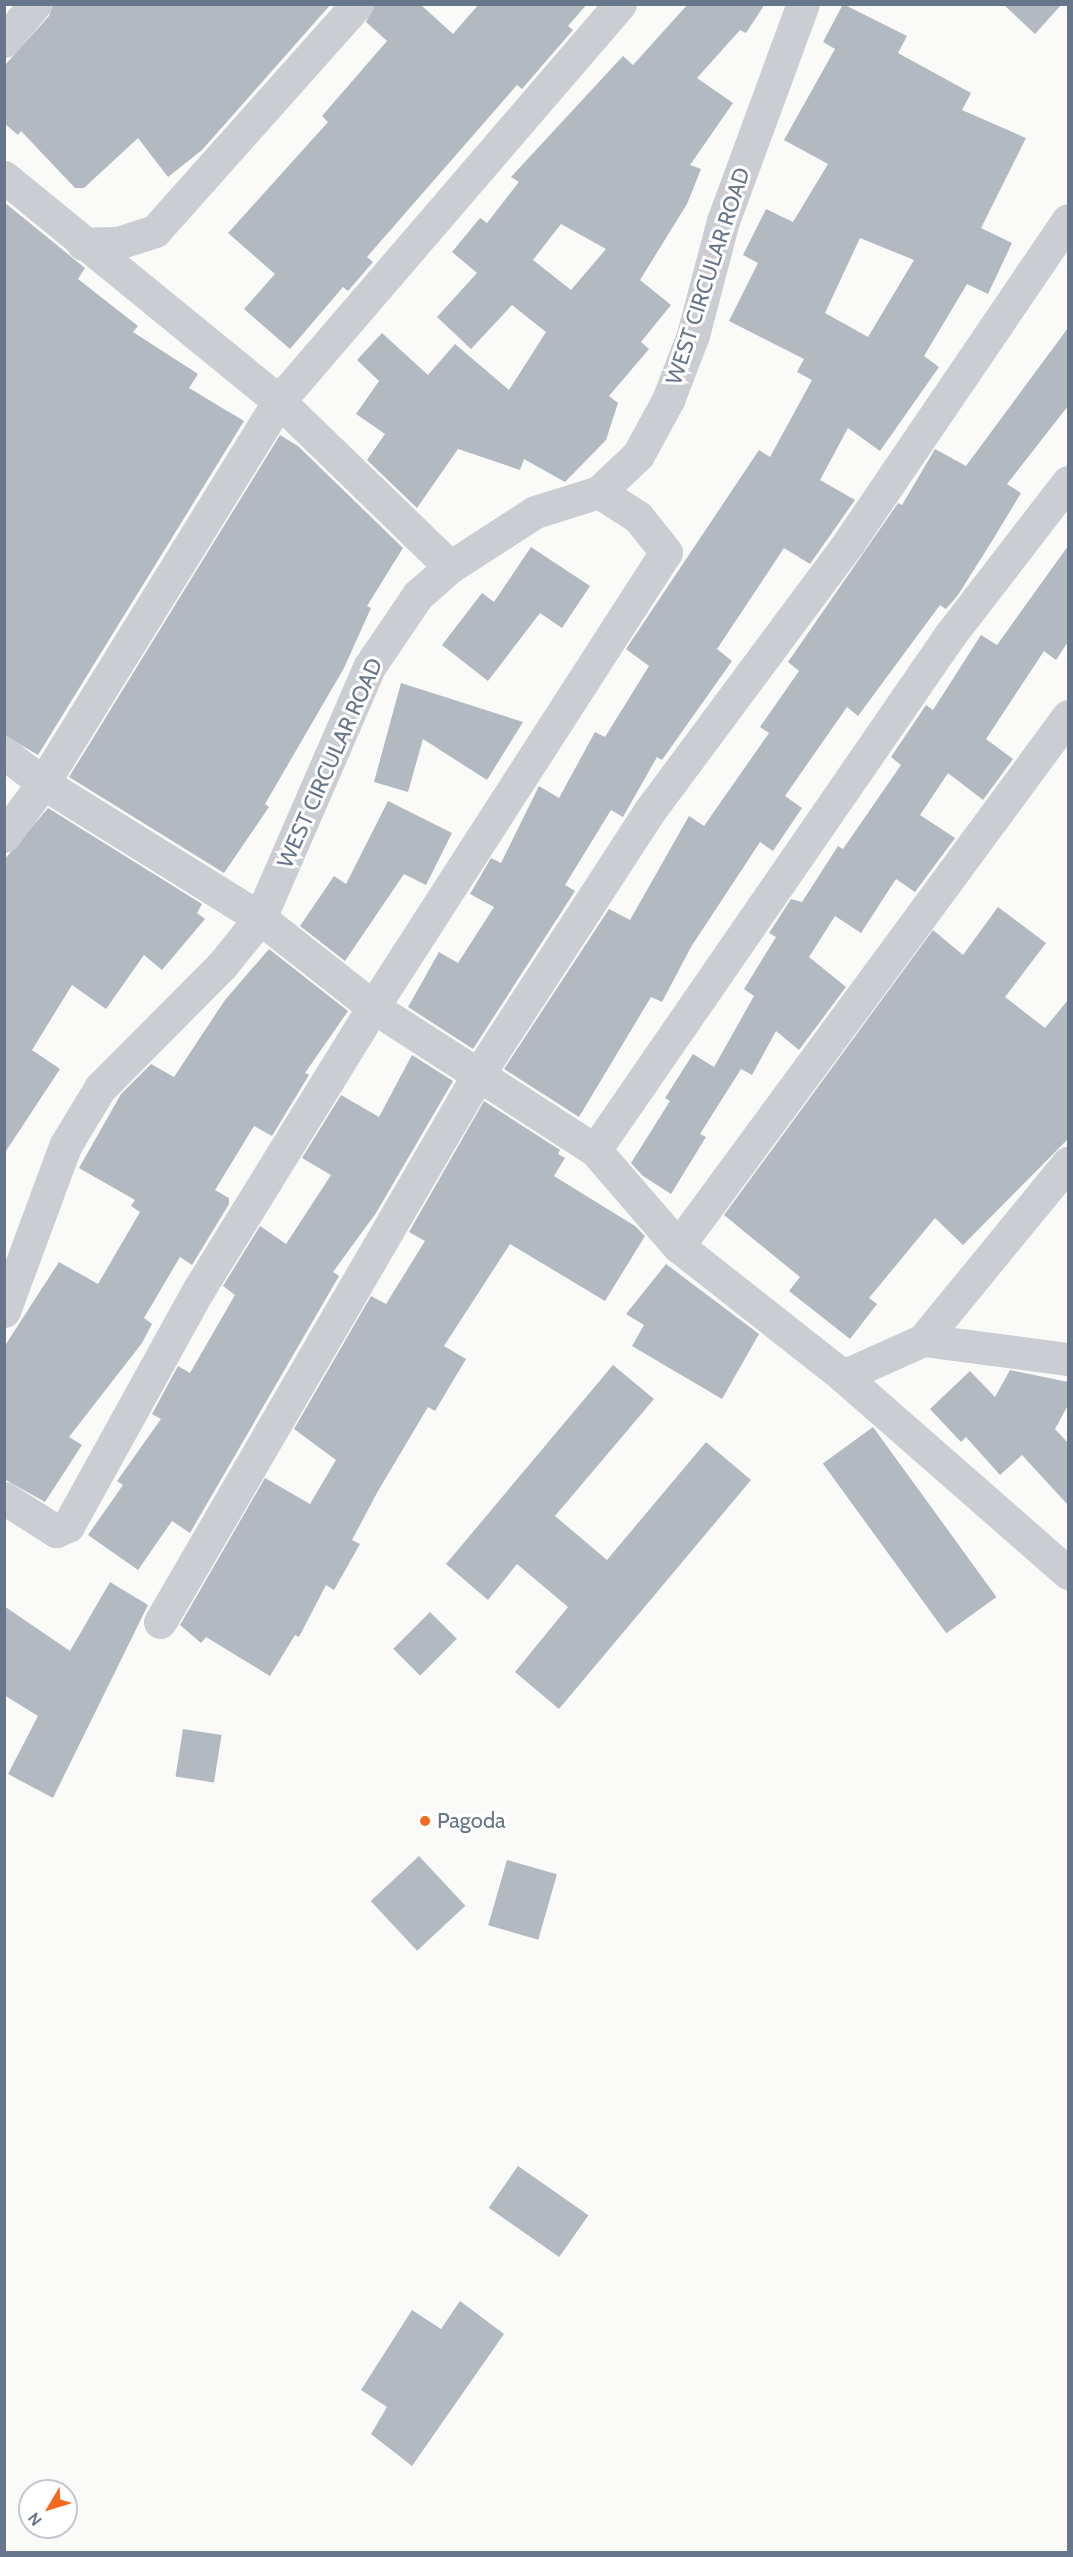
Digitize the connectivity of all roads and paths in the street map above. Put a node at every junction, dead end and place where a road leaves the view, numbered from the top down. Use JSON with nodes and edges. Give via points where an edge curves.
{"nodes":[{"id":1,"x":35,"y":4,"type":"edge"},
{"id":2,"x":357,"y":4,"type":"edge"},
{"id":3,"x":620,"y":4,"type":"edge"},
{"id":4,"x":803,"y":4,"type":"edge"},
{"id":5,"x":4,"y":41,"type":"edge"},
{"id":6,"x":4,"y":177,"type":"edge"},
{"id":7,"x":1068,"y":220,"type":"edge"},
{"id":8,"x":83,"y":244,"type":"junction"},
{"id":9,"x":279,"y":401,"type":"junction"},
{"id":10,"x":1068,"y":482,"type":"edge"},
{"id":11,"x":599,"y":492,"type":"junction"},
{"id":12,"x":450,"y":567,"type":"junction"},
{"id":13,"x":1068,"y":716,"type":"edge"},
{"id":14,"x":4,"y":753,"type":"edge"},
{"id":15,"x":43,"y":783,"type":"junction"},
{"id":16,"x":4,"y":836,"type":"edge"},
{"id":17,"x":260,"y":918,"type":"junction"},
{"id":18,"x":373,"y":1007,"type":"junction"},
{"id":19,"x":478,"y":1075,"type":"junction"},
{"id":20,"x":595,"y":1150,"type":"junction"},
{"id":21,"x":1068,"y":1163,"type":"edge"},
{"id":22,"x":678,"y":1246,"type":"junction"},
{"id":23,"x":4,"y":1311,"type":"edge"},
{"id":24,"x":923,"y":1340,"type":"junction"},
{"id":25,"x":1068,"y":1359,"type":"edge"},
{"id":26,"x":843,"y":1376,"type":"junction"},
{"id":27,"x":4,"y":1498,"type":"edge"},
{"id":28,"x":1068,"y":1573,"type":"edge"},
{"id":29,"x":160,"y":1622,"type":"dead end"}],
"edges":[{"from":1,"to":5,"type":"street"},
{"from":2,"to":8,"type":"street","via":[[155,231],[118,243]]},
{"from":3,"to":9,"type":"street"},
{"from":4,"to":11,"type":"street","name":"WEST CIRCULAR ROAD","via":[[723,221],[693,334],[668,400],[638,455]]},
{"from":6,"to":8,"type":"street"},
{"from":7,"to":19,"type":"street","via":[[849,542],[651,809]]},
{"from":8,"to":9,"type":"street"},
{"from":9,"to":12,"type":"street"},
{"from":9,"to":15,"type":"street"},
{"from":10,"to":20,"type":"street","via":[[950,635]]},
{"from":11,"to":12,"type":"street","name":"WEST CIRCULAR ROAD","via":[[535,513]]},
{"from":11,"to":18,"type":"street","via":[[638,517],[666,552]]},
{"from":12,"to":17,"type":"street","name":"WEST CIRCULAR ROAD","via":[[418,595],[369,667]]},
{"from":13,"to":22,"type":"street"},
{"from":14,"to":15,"type":"street"},
{"from":15,"to":16,"type":"street"},
{"from":15,"to":17,"type":"street"},
{"from":17,"to":18,"type":"street"},
{"from":17,"to":23,"type":"street","name":"WEST CIRCULAR ROAD","via":[[223,964],[100,1088],[65,1146]]},
{"from":18,"to":19,"type":"street"},
{"from":18,"to":27,"type":"street","via":[[200,1289],[68,1526],[56,1531]]},
{"from":19,"to":20,"type":"street"},
{"from":19,"to":29,"type":"street"},
{"from":20,"to":22,"type":"street"},
{"from":21,"to":24,"type":"street"},
{"from":22,"to":26,"type":"street"},
{"from":24,"to":25,"type":"street"},
{"from":24,"to":26,"type":"street"},
{"from":26,"to":28,"type":"street"}]}
